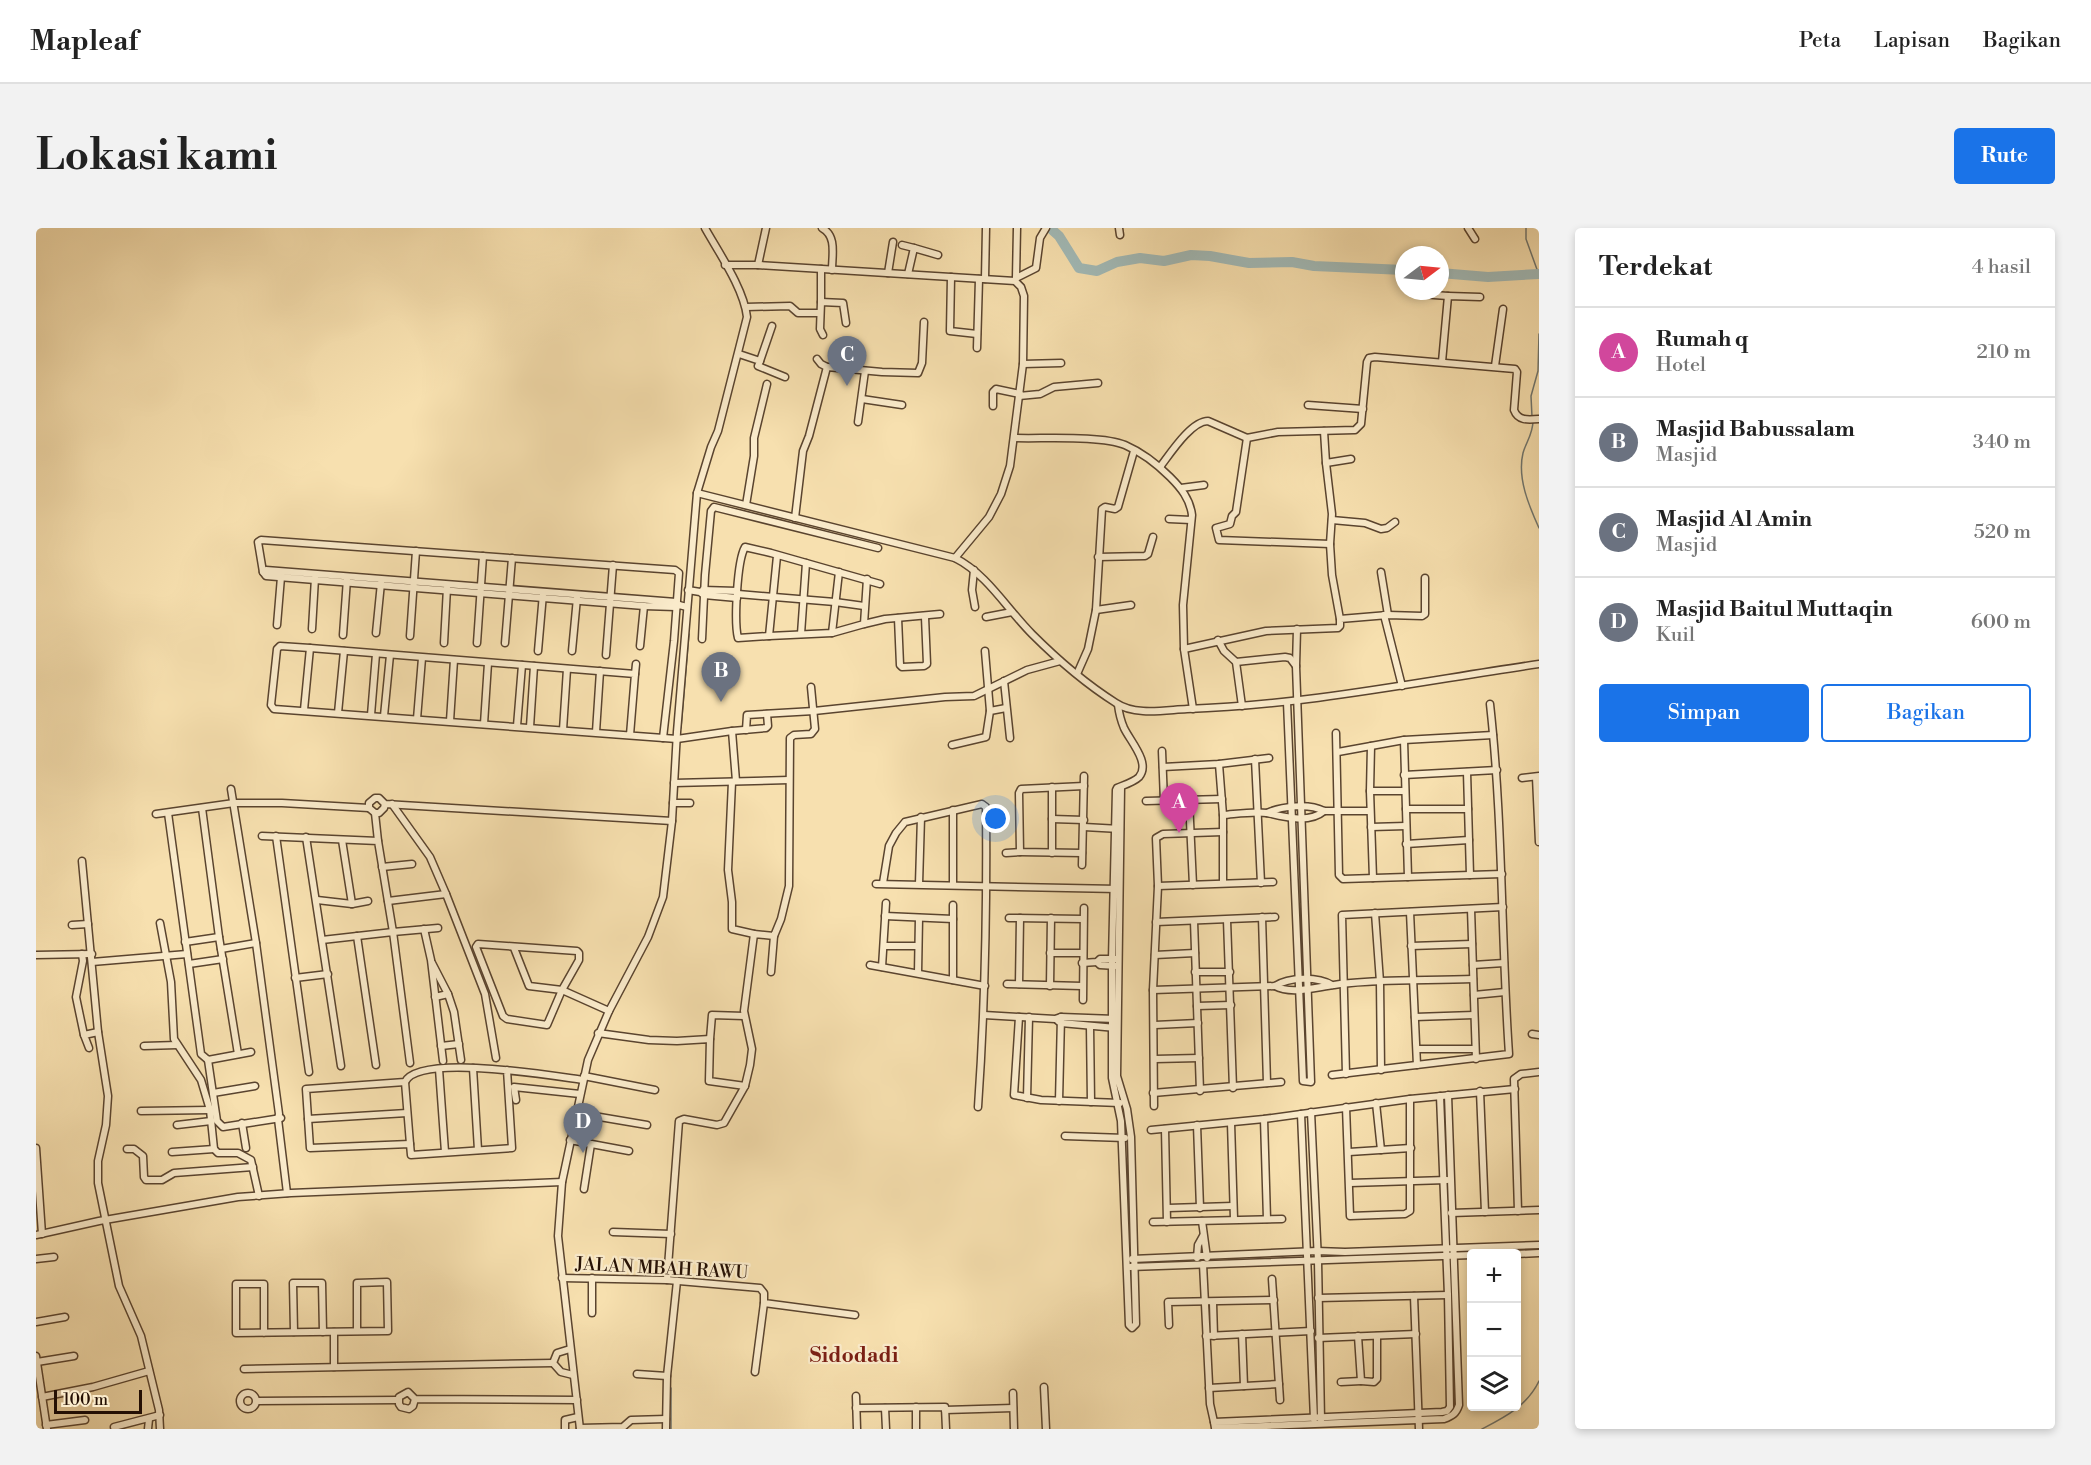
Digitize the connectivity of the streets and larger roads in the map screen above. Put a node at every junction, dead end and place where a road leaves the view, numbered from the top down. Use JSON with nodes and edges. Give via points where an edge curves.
{"nodes":[{"id":1,"x":705,"y":228,"type":"edge"},
{"id":2,"x":766,"y":228,"type":"edge"},
{"id":3,"x":986,"y":228,"type":"edge"},
{"id":4,"x":1017,"y":228,"type":"edge"},
{"id":5,"x":1046,"y":228,"type":"edge"},
{"id":6,"x":1468,"y":228,"type":"edge"},
{"id":7,"x":825,"y":229,"type":"edge"},
{"id":8,"x":1475,"y":239,"type":"dead end"},
{"id":9,"x":893,"y":242,"type":"dead end"},
{"id":10,"x":902,"y":245,"type":"dead end"},
{"id":11,"x":914,"y":248,"type":"junction"},
{"id":12,"x":938,"y":255,"type":"dead end"},
{"id":13,"x":725,"y":265,"type":"junction"},
{"id":14,"x":758,"y":265,"type":"junction"},
{"id":15,"x":822,"y":269,"type":"junction"},
{"id":16,"x":832,"y":270,"type":"junction"},
{"id":17,"x":888,"y":273,"type":"junction"},
{"id":18,"x":908,"y":274,"type":"junction"},
{"id":19,"x":951,"y":277,"type":"junction"},
{"id":20,"x":982,"y":279,"type":"junction"},
{"id":21,"x":1015,"y":279,"type":"junction"},
{"id":22,"x":1449,"y":296,"type":"edge"},
{"id":23,"x":1480,"y":297,"type":"dead end"},
{"id":24,"x":1448,"y":300,"type":"edge"},
{"id":25,"x":821,"y":302,"type":"junction"},
{"id":26,"x":746,"y":307,"type":"junction"},
{"id":27,"x":1503,"y":309,"type":"dead end"},
{"id":28,"x":820,"y":313,"type":"junction"},
{"id":29,"x":924,"y":322,"type":"dead end"},
{"id":30,"x":846,"y":323,"type":"dead end"},
{"id":31,"x":772,"y":327,"type":"dead end"},
{"id":32,"x":977,"y":333,"type":"junction"},
{"id":33,"x":822,"y":335,"type":"dead end"},
{"id":34,"x":977,"y":348,"type":"dead end"},
{"id":35,"x":739,"y":354,"type":"junction"},
{"id":36,"x":817,"y":359,"type":"dead end"},
{"id":37,"x":759,"y":361,"type":"junction"},
{"id":38,"x":1442,"y":362,"type":"junction"},
{"id":39,"x":1061,"y":363,"type":"dead end"},
{"id":40,"x":1023,"y":364,"type":"junction"},
{"id":41,"x":1496,"y":366,"type":"junction"},
{"id":42,"x":827,"y":367,"type":"junction"},
{"id":43,"x":866,"y":371,"type":"junction"},
{"id":44,"x":785,"y":377,"type":"dead end"},
{"id":45,"x":1098,"y":383,"type":"dead end"},
{"id":46,"x":767,"y":384,"type":"dead end"},
{"id":47,"x":1019,"y":395,"type":"junction"},
{"id":48,"x":862,"y":399,"type":"junction"},
{"id":49,"x":902,"y":405,"type":"dead end"},
{"id":50,"x":1308,"y":405,"type":"dead end"},
{"id":51,"x":993,"y":406,"type":"dead end"},
{"id":52,"x":1362,"y":409,"type":"junction"},
{"id":53,"x":1539,"y":410,"type":"edge"},
{"id":54,"x":1538,"y":419,"type":"edge"},
{"id":55,"x":858,"y":422,"type":"dead end"},
{"id":56,"x":1324,"y":431,"type":"junction"},
{"id":57,"x":1015,"y":438,"type":"junction"},
{"id":58,"x":1247,"y":438,"type":"junction"},
{"id":59,"x":1134,"y":451,"type":"junction"},
{"id":60,"x":1351,"y":459,"type":"dead end"},
{"id":61,"x":1326,"y":463,"type":"junction"},
{"id":62,"x":1160,"y":467,"type":"junction"},
{"id":63,"x":1204,"y":485,"type":"dead end"},
{"id":64,"x":1180,"y":488,"type":"junction"},
{"id":65,"x":701,"y":494,"type":"junction"},
{"id":66,"x":746,"y":505,"type":"junction"},
{"id":67,"x":795,"y":518,"type":"junction"},
{"id":68,"x":1169,"y":519,"type":"dead end"},
{"id":69,"x":1191,"y":520,"type":"junction"},
{"id":70,"x":1332,"y":520,"type":"junction"},
{"id":71,"x":1395,"y":522,"type":"dead end"},
{"id":72,"x":1153,"y":537,"type":"dead end"},
{"id":73,"x":1330,"y":543,"type":"junction"},
{"id":74,"x":878,"y":548,"type":"dead end"},
{"id":75,"x":416,"y":551,"type":"junction"},
{"id":76,"x":483,"y":556,"type":"junction"},
{"id":77,"x":777,"y":556,"type":"junction"},
{"id":78,"x":1098,"y":557,"type":"junction"},
{"id":79,"x":512,"y":558,"type":"junction"},
{"id":80,"x":955,"y":558,"type":"junction"},
{"id":81,"x":806,"y":563,"type":"junction"},
{"id":82,"x":613,"y":565,"type":"junction"},
{"id":83,"x":974,"y":570,"type":"junction"},
{"id":84,"x":263,"y":572,"type":"junction"},
{"id":85,"x":839,"y":572,"type":"junction"},
{"id":86,"x":1381,"y":572,"type":"dead end"},
{"id":87,"x":281,"y":578,"type":"junction"},
{"id":88,"x":315,"y":578,"type":"junction"},
{"id":89,"x":1425,"y":578,"type":"dead end"},
{"id":90,"x":867,"y":579,"type":"junction"},
{"id":91,"x":347,"y":580,"type":"junction"},
{"id":92,"x":381,"y":582,"type":"junction"},
{"id":93,"x":880,"y":584,"type":"dead end"},
{"id":94,"x":414,"y":585,"type":"junction"},
{"id":95,"x":448,"y":587,"type":"junction"},
{"id":96,"x":481,"y":590,"type":"junction"},
{"id":97,"x":697,"y":591,"type":"junction"},
{"id":98,"x":510,"y":592,"type":"junction"},
{"id":99,"x":738,"y":594,"type":"junction"},
{"id":100,"x":543,"y":595,"type":"junction"},
{"id":101,"x":773,"y":596,"type":"junction"},
{"id":102,"x":577,"y":597,"type":"junction"},
{"id":103,"x":804,"y":599,"type":"junction"},
{"id":104,"x":610,"y":600,"type":"junction"},
{"id":105,"x":835,"y":602,"type":"junction"},
{"id":106,"x":1131,"y":605,"type":"dead end"},
{"id":107,"x":644,"y":606,"type":"junction"},
{"id":108,"x":680,"y":606,"type":"junction"},
{"id":109,"x":864,"y":606,"type":"junction"},
{"id":110,"x":975,"y":607,"type":"dead end"},
{"id":111,"x":1096,"y":610,"type":"junction"},
{"id":112,"x":1012,"y":612,"type":"junction"},
{"id":113,"x":940,"y":615,"type":"dead end"},
{"id":114,"x":1386,"y":615,"type":"junction"},
{"id":115,"x":926,"y":617,"type":"junction"},
{"id":116,"x":986,"y":617,"type":"dead end"},
{"id":117,"x":898,"y":618,"type":"junction"},
{"id":118,"x":1340,"y":619,"type":"junction"},
{"id":119,"x":864,"y":624,"type":"junction"},
{"id":120,"x":277,"y":625,"type":"dead end"},
{"id":121,"x":312,"y":629,"type":"dead end"},
{"id":122,"x":1298,"y":629,"type":"junction"},
{"id":123,"x":376,"y":633,"type":"dead end"},
{"id":124,"x":832,"y":633,"type":"junction"},
{"id":125,"x":801,"y":634,"type":"junction"},
{"id":126,"x":343,"y":635,"type":"dead end"},
{"id":127,"x":410,"y":636,"type":"dead end"},
{"id":128,"x":769,"y":636,"type":"junction"},
{"id":129,"x":702,"y":639,"type":"dead end"},
{"id":130,"x":1218,"y":640,"type":"junction"},
{"id":131,"x":679,"y":642,"type":"junction"},
{"id":132,"x":444,"y":643,"type":"dead end"},
{"id":133,"x":505,"y":643,"type":"dead end"},
{"id":134,"x":477,"y":644,"type":"dead end"},
{"id":135,"x":640,"y":646,"type":"dead end"},
{"id":136,"x":310,"y":648,"type":"junction"},
{"id":137,"x":1184,"y":649,"type":"junction"},
{"id":138,"x":344,"y":651,"type":"junction"},
{"id":139,"x":538,"y":651,"type":"dead end"},
{"id":140,"x":572,"y":651,"type":"dead end"},
{"id":141,"x":985,"y":651,"type":"dead end"},
{"id":142,"x":376,"y":654,"type":"junction"},
{"id":143,"x":390,"y":655,"type":"junction"},
{"id":144,"x":606,"y":655,"type":"dead end"},
{"id":145,"x":422,"y":658,"type":"junction"},
{"id":146,"x":454,"y":660,"type":"junction"},
{"id":147,"x":1060,"y":661,"type":"junction"},
{"id":148,"x":1236,"y":662,"type":"junction"},
{"id":149,"x":488,"y":663,"type":"junction"},
{"id":150,"x":636,"y":664,"type":"dead end"},
{"id":151,"x":1539,"y":664,"type":"edge"},
{"id":152,"x":522,"y":665,"type":"junction"},
{"id":153,"x":534,"y":666,"type":"junction"},
{"id":154,"x":1296,"y":666,"type":"junction"},
{"id":155,"x":567,"y":669,"type":"junction"},
{"id":156,"x":600,"y":672,"type":"junction"},
{"id":157,"x":635,"y":674,"type":"junction"},
{"id":158,"x":1077,"y":674,"type":"junction"},
{"id":159,"x":676,"y":678,"type":"junction"},
{"id":160,"x":1004,"y":681,"type":"junction"},
{"id":161,"x":1402,"y":686,"type":"junction"},
{"id":162,"x":811,"y":687,"type":"dead end"},
{"id":163,"x":989,"y":691,"type":"junction"},
{"id":164,"x":1298,"y":701,"type":"junction"},
{"id":165,"x":1287,"y":702,"type":"junction"},
{"id":166,"x":1491,"y":704,"type":"dead end"},
{"id":167,"x":1118,"y":705,"type":"junction"},
{"id":168,"x":1242,"y":706,"type":"junction"},
{"id":169,"x":1006,"y":708,"type":"junction"},
{"id":170,"x":1193,"y":709,"type":"junction"},
{"id":171,"x":304,"y":711,"type":"junction"},
{"id":172,"x":814,"y":711,"type":"junction"},
{"id":173,"x":990,"y":711,"type":"junction"},
{"id":174,"x":338,"y":713,"type":"junction"},
{"id":175,"x":767,"y":714,"type":"junction"},
{"id":176,"x":371,"y":716,"type":"junction"},
{"id":177,"x":384,"y":716,"type":"junction"},
{"id":178,"x":417,"y":719,"type":"junction"},
{"id":179,"x":450,"y":721,"type":"junction"},
{"id":180,"x":484,"y":724,"type":"junction"},
{"id":181,"x":517,"y":726,"type":"junction"},
{"id":182,"x":530,"y":727,"type":"junction"},
{"id":183,"x":563,"y":730,"type":"junction"},
{"id":184,"x":746,"y":730,"type":"junction"},
{"id":185,"x":732,"y":731,"type":"junction"},
{"id":186,"x":596,"y":732,"type":"junction"},
{"id":187,"x":1336,"y":733,"type":"dead end"},
{"id":188,"x":630,"y":735,"type":"junction"},
{"id":189,"x":1493,"y":735,"type":"junction"},
{"id":190,"x":663,"y":738,"type":"junction"},
{"id":191,"x":1010,"y":738,"type":"dead end"},
{"id":192,"x":677,"y":739,"type":"junction"},
{"id":193,"x":1404,"y":740,"type":"junction"},
{"id":194,"x":951,"y":745,"type":"dead end"},
{"id":195,"x":1371,"y":746,"type":"junction"},
{"id":196,"x":1162,"y":751,"type":"dead end"},
{"id":197,"x":1338,"y":752,"type":"junction"},
{"id":198,"x":1269,"y":758,"type":"dead end"},
{"id":199,"x":1255,"y":759,"type":"junction"},
{"id":200,"x":1219,"y":764,"type":"junction"},
{"id":201,"x":1163,"y":767,"type":"junction"},
{"id":202,"x":1497,"y":770,"type":"junction"},
{"id":203,"x":1467,"y":772,"type":"junction"},
{"id":204,"x":1404,"y":775,"type":"junction"},
{"id":205,"x":1538,"y":776,"type":"edge"},
{"id":206,"x":1084,"y":777,"type":"dead end"},
{"id":207,"x":1522,"y":778,"type":"dead end"},
{"id":208,"x":789,"y":780,"type":"junction"},
{"id":209,"x":734,"y":782,"type":"junction"},
{"id":210,"x":674,"y":783,"type":"junction"},
{"id":211,"x":1084,"y":786,"type":"junction"},
{"id":212,"x":1052,"y":788,"type":"junction"},
{"id":213,"x":231,"y":789,"type":"dead end"},
{"id":214,"x":1405,"y":790,"type":"junction"},
{"id":215,"x":1370,"y":791,"type":"junction"},
{"id":216,"x":1222,"y":799,"type":"junction"},
{"id":217,"x":1189,"y":800,"type":"junction"},
{"id":218,"x":1146,"y":801,"type":"dead end"},
{"id":219,"x":1164,"y":801,"type":"junction"},
{"id":220,"x":234,"y":803,"type":"junction"},
{"id":221,"x":676,"y":803,"type":"junction"},
{"id":222,"x":690,"y":803,"type":"dead end"},
{"id":223,"x":385,"y":804,"type":"junction"},
{"id":224,"x":392,"y":804,"type":"junction"},
{"id":225,"x":1301,"y":807,"type":"junction"},
{"id":226,"x":202,"y":808,"type":"junction"},
{"id":227,"x":369,"y":808,"type":"junction"},
{"id":228,"x":1291,"y":808,"type":"junction"},
{"id":229,"x":1468,"y":808,"type":"junction"},
{"id":230,"x":1406,"y":809,"type":"junction"},
{"id":231,"x":953,"y":810,"type":"junction"},
{"id":232,"x":1324,"y":811,"type":"junction"},
{"id":233,"x":1338,"y":811,"type":"junction"},
{"id":234,"x":1370,"y":811,"type":"junction"},
{"id":235,"x":168,"y":813,"type":"junction"},
{"id":236,"x":375,"y":813,"type":"junction"},
{"id":237,"x":1258,"y":813,"type":"junction"},
{"id":238,"x":1267,"y":813,"type":"junction"},
{"id":239,"x":156,"y":814,"type":"dead end"},
{"id":240,"x":1223,"y":815,"type":"junction"},
{"id":241,"x":921,"y":817,"type":"junction"},
{"id":242,"x":1291,"y":818,"type":"junction"},
{"id":243,"x":1301,"y":818,"type":"junction"},
{"id":244,"x":1052,"y":819,"type":"junction"},
{"id":245,"x":672,"y":821,"type":"junction"},
{"id":246,"x":1084,"y":824,"type":"junction"},
{"id":247,"x":1406,"y":826,"type":"junction"},
{"id":248,"x":1371,"y":827,"type":"junction"},
{"id":249,"x":1118,"y":829,"type":"junction"},
{"id":250,"x":1223,"y":832,"type":"junction"},
{"id":251,"x":1192,"y":833,"type":"junction"},
{"id":252,"x":262,"y":836,"type":"dead end"},
{"id":253,"x":276,"y":836,"type":"junction"},
{"id":254,"x":306,"y":837,"type":"junction"},
{"id":255,"x":342,"y":840,"type":"junction"},
{"id":256,"x":1469,"y":840,"type":"junction"},
{"id":257,"x":378,"y":841,"type":"junction"},
{"id":258,"x":1539,"y":842,"type":"edge"},
{"id":259,"x":1406,"y":844,"type":"junction"},
{"id":260,"x":1020,"y":852,"type":"junction"},
{"id":261,"x":1006,"y":853,"type":"dead end"},
{"id":262,"x":1052,"y":853,"type":"junction"},
{"id":263,"x":1082,"y":854,"type":"junction"},
{"id":264,"x":82,"y":861,"type":"dead end"},
{"id":265,"x":412,"y":864,"type":"dead end"},
{"id":266,"x":1083,"y":865,"type":"dead end"},
{"id":267,"x":382,"y":867,"type":"junction"},
{"id":268,"x":1502,"y":874,"type":"junction"},
{"id":269,"x":1470,"y":875,"type":"junction"},
{"id":270,"x":1408,"y":877,"type":"junction"},
{"id":271,"x":1373,"y":878,"type":"junction"},
{"id":272,"x":1273,"y":882,"type":"dead end"},
{"id":273,"x":1223,"y":883,"type":"junction"},
{"id":274,"x":1261,"y":883,"type":"junction"},
{"id":275,"x":919,"y":884,"type":"junction"},
{"id":276,"x":953,"y":885,"type":"junction"},
{"id":277,"x":1193,"y":885,"type":"junction"},
{"id":278,"x":987,"y":886,"type":"junction"},
{"id":279,"x":1158,"y":886,"type":"junction"},
{"id":280,"x":1117,"y":889,"type":"junction"},
{"id":281,"x":446,"y":894,"type":"junction"},
{"id":282,"x":317,"y":900,"type":"junction"},
{"id":283,"x":368,"y":901,"type":"dead end"},
{"id":284,"x":388,"y":901,"type":"junction"},
{"id":285,"x":886,"y":903,"type":"dead end"},
{"id":286,"x":352,"y":904,"type":"junction"},
{"id":287,"x":953,"y":905,"type":"dead end"},
{"id":288,"x":1503,"y":907,"type":"junction"},
{"id":289,"x":1084,"y":908,"type":"dead end"},
{"id":290,"x":1471,"y":909,"type":"junction"},
{"id":291,"x":1410,"y":912,"type":"junction"},
{"id":292,"x":1375,"y":913,"type":"junction"},
{"id":293,"x":885,"y":916,"type":"junction"},
{"id":294,"x":1262,"y":917,"type":"junction"},
{"id":295,"x":1275,"y":917,"type":"dead end"},
{"id":296,"x":919,"y":918,"type":"junction"},
{"id":297,"x":1009,"y":918,"type":"dead end"},
{"id":298,"x":1020,"y":918,"type":"junction"},
{"id":299,"x":1051,"y":918,"type":"junction"},
{"id":300,"x":952,"y":919,"type":"junction"},
{"id":301,"x":1083,"y":919,"type":"junction"},
{"id":302,"x":1227,"y":920,"type":"junction"},
{"id":303,"x":1194,"y":921,"type":"junction"},
{"id":304,"x":1156,"y":922,"type":"junction"},
{"id":305,"x":160,"y":923,"type":"dead end"},
{"id":306,"x":438,"y":928,"type":"dead end"},
{"id":307,"x":424,"y":930,"type":"junction"},
{"id":308,"x":393,"y":932,"type":"junction"},
{"id":309,"x":754,"y":934,"type":"junction"},
{"id":310,"x":357,"y":936,"type":"junction"},
{"id":311,"x":774,"y":936,"type":"junction"},
{"id":312,"x":219,"y":937,"type":"junction"},
{"id":313,"x":322,"y":940,"type":"junction"},
{"id":314,"x":185,"y":942,"type":"junction"},
{"id":315,"x":256,"y":944,"type":"junction"},
{"id":316,"x":1472,"y":944,"type":"junction"},
{"id":317,"x":884,"y":946,"type":"junction"},
{"id":318,"x":918,"y":946,"type":"junction"},
{"id":319,"x":1411,"y":946,"type":"junction"},
{"id":320,"x":514,"y":948,"type":"junction"},
{"id":321,"x":221,"y":949,"type":"junction"},
{"id":322,"x":1050,"y":953,"type":"junction"},
{"id":323,"x":1082,"y":953,"type":"junction"},
{"id":324,"x":1195,"y":953,"type":"junction"},
{"id":325,"x":86,"y":954,"type":"junction"},
{"id":326,"x":187,"y":954,"type":"junction"},
{"id":327,"x":36,"y":955,"type":"edge"},
{"id":328,"x":1155,"y":955,"type":"junction"},
{"id":329,"x":166,"y":957,"type":"junction"},
{"id":330,"x":223,"y":959,"type":"junction"},
{"id":331,"x":431,"y":960,"type":"junction"},
{"id":332,"x":92,"y":962,"type":"junction"},
{"id":333,"x":1082,"y":963,"type":"junction"},
{"id":334,"x":1116,"y":963,"type":"junction"},
{"id":335,"x":1504,"y":963,"type":"junction"},
{"id":336,"x":189,"y":964,"type":"junction"},
{"id":337,"x":870,"y":965,"type":"dead end"},
{"id":338,"x":1473,"y":965,"type":"junction"},
{"id":339,"x":882,"y":967,"type":"junction"},
{"id":340,"x":771,"y":972,"type":"dead end"},
{"id":341,"x":1195,"y":972,"type":"junction"},
{"id":342,"x":1230,"y":972,"type":"junction"},
{"id":343,"x":918,"y":973,"type":"junction"},
{"id":344,"x":328,"y":974,"type":"junction"},
{"id":345,"x":296,"y":978,"type":"junction"},
{"id":346,"x":1473,"y":979,"type":"junction"},
{"id":347,"x":953,"y":980,"type":"junction"},
{"id":348,"x":1303,"y":980,"type":"junction"},
{"id":349,"x":1412,"y":980,"type":"junction"},
{"id":350,"x":1380,"y":981,"type":"junction"},
{"id":351,"x":1007,"y":984,"type":"dead end"},
{"id":352,"x":1019,"y":984,"type":"junction"},
{"id":353,"x":1345,"y":984,"type":"junction"},
{"id":354,"x":1332,"y":985,"type":"junction"},
{"id":355,"x":985,"y":986,"type":"junction"},
{"id":356,"x":1050,"y":986,"type":"junction"},
{"id":357,"x":1082,"y":986,"type":"junction"},
{"id":358,"x":1275,"y":986,"type":"junction"},
{"id":359,"x":1231,"y":987,"type":"junction"},
{"id":360,"x":1263,"y":987,"type":"junction"},
{"id":361,"x":1195,"y":988,"type":"junction"},
{"id":362,"x":1303,"y":989,"type":"junction"},
{"id":363,"x":562,"y":990,"type":"junction"},
{"id":364,"x":1154,"y":990,"type":"junction"},
{"id":365,"x":1505,"y":992,"type":"junction"},
{"id":366,"x":448,"y":994,"type":"junction"},
{"id":367,"x":1474,"y":995,"type":"junction"},
{"id":368,"x":435,"y":997,"type":"junction"},
{"id":369,"x":1083,"y":999,"type":"dead end"},
{"id":370,"x":1231,"y":1005,"type":"junction"},
{"id":371,"x":1197,"y":1006,"type":"junction"},
{"id":372,"x":605,"y":1009,"type":"junction"},
{"id":373,"x":1474,"y":1015,"type":"junction"},
{"id":374,"x":744,"y":1016,"type":"junction"},
{"id":375,"x":984,"y":1016,"type":"junction"},
{"id":376,"x":1019,"y":1017,"type":"junction"},
{"id":377,"x":1029,"y":1017,"type":"junction"},
{"id":378,"x":1415,"y":1017,"type":"junction"},
{"id":379,"x":1115,"y":1019,"type":"junction"},
{"id":380,"x":1059,"y":1020,"type":"junction"},
{"id":381,"x":1198,"y":1023,"type":"junction"},
{"id":382,"x":1155,"y":1025,"type":"junction"},
{"id":383,"x":1090,"y":1026,"type":"junction"},
{"id":384,"x":1115,"y":1028,"type":"junction"},
{"id":385,"x":98,"y":1032,"type":"junction"},
{"id":386,"x":598,"y":1033,"type":"junction"},
{"id":387,"x":87,"y":1035,"type":"junction"},
{"id":388,"x":710,"y":1039,"type":"junction"},
{"id":389,"x":459,"y":1044,"type":"junction"},
{"id":390,"x":177,"y":1045,"type":"junction"},
{"id":391,"x":144,"y":1046,"type":"dead end"},
{"id":392,"x":441,"y":1046,"type":"junction"},
{"id":393,"x":89,"y":1048,"type":"dead end"},
{"id":394,"x":1475,"y":1048,"type":"junction"},
{"id":395,"x":1417,"y":1050,"type":"junction"},
{"id":396,"x":251,"y":1052,"type":"dead end"},
{"id":397,"x":238,"y":1054,"type":"junction"},
{"id":398,"x":496,"y":1058,"type":"dead end"},
{"id":399,"x":1199,"y":1058,"type":"junction"},
{"id":400,"x":1155,"y":1059,"type":"junction"},
{"id":401,"x":1476,"y":1059,"type":"junction"},
{"id":402,"x":208,"y":1060,"type":"junction"},
{"id":403,"x":461,"y":1060,"type":"dead end"},
{"id":404,"x":443,"y":1061,"type":"dead end"},
{"id":405,"x":410,"y":1063,"type":"dead end"},
{"id":406,"x":376,"y":1065,"type":"dead end"},
{"id":407,"x":1417,"y":1065,"type":"junction"},
{"id":408,"x":341,"y":1066,"type":"dead end"},
{"id":409,"x":473,"y":1068,"type":"junction"},
{"id":410,"x":439,"y":1069,"type":"junction"},
{"id":411,"x":507,"y":1070,"type":"junction"},
{"id":412,"x":1381,"y":1070,"type":"junction"},
{"id":413,"x":309,"y":1072,"type":"dead end"},
{"id":414,"x":1539,"y":1072,"type":"edge"},
{"id":415,"x":1346,"y":1074,"type":"junction"},
{"id":416,"x":1332,"y":1076,"type":"dead end"},
{"id":417,"x":584,"y":1078,"type":"junction"},
{"id":418,"x":1305,"y":1082,"type":"dead end"},
{"id":419,"x":405,"y":1083,"type":"junction"},
{"id":420,"x":1267,"y":1083,"type":"junction"},
{"id":421,"x":1281,"y":1083,"type":"dead end"},
{"id":422,"x":255,"y":1086,"type":"dead end"},
{"id":423,"x":744,"y":1086,"type":"junction"},
{"id":424,"x":1233,"y":1088,"type":"junction"},
{"id":425,"x":1515,"y":1089,"type":"junction"},
{"id":426,"x":655,"y":1090,"type":"dead end"},
{"id":427,"x":1200,"y":1090,"type":"junction"},
{"id":428,"x":1480,"y":1091,"type":"junction"},
{"id":429,"x":213,"y":1093,"type":"junction"},
{"id":430,"x":1154,"y":1093,"type":"junction"},
{"id":431,"x":580,"y":1094,"type":"junction"},
{"id":432,"x":1448,"y":1095,"type":"junction"},
{"id":433,"x":1440,"y":1096,"type":"junction"},
{"id":434,"x":1027,"y":1098,"type":"junction"},
{"id":435,"x":1410,"y":1099,"type":"junction"},
{"id":436,"x":516,"y":1100,"type":"dead end"},
{"id":437,"x":1059,"y":1101,"type":"junction"},
{"id":438,"x":1091,"y":1102,"type":"junction"},
{"id":439,"x":1125,"y":1103,"type":"junction"},
{"id":440,"x":1376,"y":1103,"type":"junction"},
{"id":441,"x":1118,"y":1104,"type":"junction"},
{"id":442,"x":1154,"y":1106,"type":"dead end"},
{"id":443,"x":978,"y":1107,"type":"dead end"},
{"id":444,"x":1346,"y":1107,"type":"junction"},
{"id":445,"x":210,"y":1110,"type":"junction"},
{"id":446,"x":141,"y":1111,"type":"dead end"},
{"id":447,"x":407,"y":1113,"type":"junction"},
{"id":448,"x":576,"y":1113,"type":"junction"},
{"id":449,"x":1306,"y":1113,"type":"junction"},
{"id":450,"x":279,"y":1117,"type":"junction"},
{"id":451,"x":308,"y":1119,"type":"junction"},
{"id":452,"x":1264,"y":1119,"type":"junction"},
{"id":453,"x":211,"y":1121,"type":"junction"},
{"id":454,"x":242,"y":1123,"type":"junction"},
{"id":455,"x":1231,"y":1123,"type":"junction"},
{"id":456,"x":177,"y":1125,"type":"dead end"},
{"id":457,"x":647,"y":1125,"type":"dead end"},
{"id":458,"x":1197,"y":1125,"type":"junction"},
{"id":459,"x":1166,"y":1129,"type":"junction"},
{"id":460,"x":1151,"y":1131,"type":"dead end"},
{"id":461,"x":1065,"y":1137,"type":"dead end"},
{"id":462,"x":1131,"y":1137,"type":"junction"},
{"id":463,"x":1121,"y":1138,"type":"junction"},
{"id":464,"x":570,"y":1140,"type":"junction"},
{"id":465,"x":410,"y":1144,"type":"junction"},
{"id":466,"x":591,"y":1144,"type":"junction"},
{"id":467,"x":36,"y":1148,"type":"edge"},
{"id":468,"x":246,"y":1148,"type":"dead end"},
{"id":469,"x":1411,"y":1148,"type":"junction"},
{"id":470,"x":127,"y":1149,"type":"dead end"},
{"id":471,"x":214,"y":1149,"type":"junction"},
{"id":472,"x":478,"y":1150,"type":"junction"},
{"id":473,"x":1381,"y":1150,"type":"junction"},
{"id":474,"x":629,"y":1151,"type":"dead end"},
{"id":475,"x":172,"y":1152,"type":"dead end"},
{"id":476,"x":445,"y":1152,"type":"junction"},
{"id":477,"x":1348,"y":1152,"type":"junction"},
{"id":478,"x":253,"y":1167,"type":"junction"},
{"id":479,"x":1450,"y":1179,"type":"junction"},
{"id":480,"x":1443,"y":1180,"type":"junction"},
{"id":481,"x":1411,"y":1181,"type":"junction"},
{"id":482,"x":562,"y":1182,"type":"junction"},
{"id":483,"x":1350,"y":1183,"type":"junction"},
{"id":484,"x":584,"y":1189,"type":"dead end"},
{"id":485,"x":289,"y":1193,"type":"junction"},
{"id":486,"x":259,"y":1196,"type":"junction"},
{"id":487,"x":1233,"y":1206,"type":"junction"},
{"id":488,"x":1168,"y":1208,"type":"junction"},
{"id":489,"x":1200,"y":1208,"type":"junction"},
{"id":490,"x":1539,"y":1210,"type":"edge"},
{"id":491,"x":1518,"y":1211,"type":"junction"},
{"id":492,"x":1485,"y":1212,"type":"junction"},
{"id":493,"x":1451,"y":1213,"type":"junction"},
{"id":494,"x":1234,"y":1219,"type":"junction"},
{"id":495,"x":1267,"y":1219,"type":"junction"},
{"id":496,"x":1282,"y":1219,"type":"dead end"},
{"id":497,"x":99,"y":1221,"type":"junction"},
{"id":498,"x":1167,"y":1221,"type":"junction"},
{"id":499,"x":1202,"y":1221,"type":"junction"},
{"id":500,"x":1153,"y":1222,"type":"dead end"},
{"id":501,"x":613,"y":1232,"type":"dead end"},
{"id":502,"x":39,"y":1234,"type":"edge"},
{"id":503,"x":669,"y":1234,"type":"junction"},
{"id":504,"x":1203,"y":1236,"type":"junction"},
{"id":505,"x":1539,"y":1245,"type":"edge"},
{"id":506,"x":1312,"y":1251,"type":"junction"},
{"id":507,"x":1449,"y":1252,"type":"junction"},
{"id":508,"x":1539,"y":1253,"type":"edge"},
{"id":509,"x":1467,"y":1254,"type":"edge"},
{"id":510,"x":1521,"y":1254,"type":"edge"},
{"id":511,"x":1207,"y":1256,"type":"junction"},
{"id":512,"x":54,"y":1257,"type":"dead end"},
{"id":513,"x":36,"y":1258,"type":"edge"},
{"id":514,"x":1313,"y":1261,"type":"junction"},
{"id":515,"x":1201,"y":1262,"type":"junction"},
{"id":516,"x":1126,"y":1263,"type":"junction"},
{"id":517,"x":1134,"y":1263,"type":"junction"},
{"id":518,"x":562,"y":1278,"type":"junction"},
{"id":519,"x":591,"y":1278,"type":"junction"},
{"id":520,"x":1272,"y":1279,"type":"dead end"},
{"id":521,"x":667,"y":1280,"type":"junction"},
{"id":522,"x":677,"y":1281,"type":"junction"},
{"id":523,"x":1448,"y":1294,"type":"junction"},
{"id":524,"x":1414,"y":1296,"type":"junction"},
{"id":525,"x":1318,"y":1298,"type":"junction"},
{"id":526,"x":1274,"y":1300,"type":"junction"},
{"id":527,"x":764,"y":1302,"type":"junction"},
{"id":528,"x":1213,"y":1302,"type":"junction"},
{"id":529,"x":1205,"y":1303,"type":"junction"},
{"id":530,"x":592,"y":1313,"type":"dead end"},
{"id":531,"x":855,"y":1315,"type":"dead end"},
{"id":532,"x":64,"y":1317,"type":"dead end"},
{"id":533,"x":36,"y":1322,"type":"edge"},
{"id":534,"x":1169,"y":1325,"type":"dead end"},
{"id":535,"x":357,"y":1331,"type":"junction"},
{"id":536,"x":264,"y":1332,"type":"junction"},
{"id":537,"x":294,"y":1332,"type":"junction"},
{"id":538,"x":323,"y":1332,"type":"junction"},
{"id":539,"x":334,"y":1332,"type":"junction"},
{"id":540,"x":1277,"y":1333,"type":"junction"},
{"id":541,"x":1242,"y":1334,"type":"junction"},
{"id":542,"x":1416,"y":1334,"type":"junction"},
{"id":543,"x":1206,"y":1336,"type":"junction"},
{"id":544,"x":1214,"y":1336,"type":"junction"},
{"id":545,"x":1358,"y":1336,"type":"junction"},
{"id":546,"x":1377,"y":1336,"type":"junction"},
{"id":547,"x":1314,"y":1337,"type":"junction"},
{"id":548,"x":570,"y":1349,"type":"junction"},
{"id":549,"x":74,"y":1356,"type":"dead end"},
{"id":550,"x":36,"y":1359,"type":"edge"},
{"id":551,"x":554,"y":1363,"type":"junction"},
{"id":552,"x":334,"y":1367,"type":"junction"},
{"id":553,"x":244,"y":1369,"type":"dead end"},
{"id":554,"x":755,"y":1372,"type":"dead end"},
{"id":555,"x":144,"y":1373,"type":"junction"},
{"id":556,"x":637,"y":1374,"type":"dead end"},
{"id":557,"x":573,"y":1375,"type":"junction"},
{"id":558,"x":667,"y":1376,"type":"junction"},
{"id":559,"x":1361,"y":1381,"type":"junction"},
{"id":560,"x":1341,"y":1382,"type":"dead end"},
{"id":561,"x":1279,"y":1384,"type":"junction"},
{"id":562,"x":1244,"y":1386,"type":"junction"},
{"id":563,"x":1044,"y":1387,"type":"dead end"},
{"id":564,"x":1209,"y":1388,"type":"junction"},
{"id":565,"x":1013,"y":1393,"type":"dead end"},
{"id":566,"x":856,"y":1396,"type":"dead end"},
{"id":567,"x":42,"y":1397,"type":"junction"},
{"id":568,"x":415,"y":1399,"type":"junction"},
{"id":569,"x":398,"y":1400,"type":"junction"},
{"id":570,"x":576,"y":1400,"type":"junction"},
{"id":571,"x":1280,"y":1400,"type":"dead end"},
{"id":572,"x":257,"y":1401,"type":"dead end"},
{"id":573,"x":916,"y":1407,"type":"junction"},
{"id":574,"x":856,"y":1408,"type":"junction"},
{"id":575,"x":885,"y":1408,"type":"junction"},
{"id":576,"x":1013,"y":1408,"type":"junction"},
{"id":577,"x":945,"y":1410,"type":"junction"},
{"id":578,"x":579,"y":1417,"type":"junction"},
{"id":579,"x":1419,"y":1417,"type":"junction"},
{"id":580,"x":154,"y":1418,"type":"junction"},
{"id":581,"x":666,"y":1419,"type":"junction"},
{"id":582,"x":85,"y":1420,"type":"dead end"},
{"id":583,"x":1318,"y":1421,"type":"edge"},
{"id":584,"x":46,"y":1427,"type":"edge"},
{"id":585,"x":114,"y":1427,"type":"dead end"},
{"id":586,"x":580,"y":1428,"type":"edge"},
{"id":587,"x":147,"y":1429,"type":"edge"},
{"id":588,"x":160,"y":1429,"type":"edge"},
{"id":589,"x":565,"y":1429,"type":"edge"},
{"id":590,"x":666,"y":1429,"type":"edge"},
{"id":591,"x":857,"y":1429,"type":"edge"},
{"id":592,"x":886,"y":1429,"type":"edge"},
{"id":593,"x":916,"y":1429,"type":"edge"},
{"id":594,"x":946,"y":1429,"type":"edge"},
{"id":595,"x":1014,"y":1429,"type":"edge"},
{"id":596,"x":1046,"y":1429,"type":"edge"},
{"id":597,"x":1419,"y":1429,"type":"edge"}],
"edges":[{"from":1,"to":13,"type":"street"},
{"from":2,"to":14,"type":"street"},
{"from":3,"to":20,"type":"street"},
{"from":4,"to":21,"type":"street"},
{"from":5,"to":21,"type":"street","via":[[1036,268]]},
{"from":6,"to":8,"type":"street"},
{"from":7,"to":16,"type":"street","via":[[832,240]]},
{"from":9,"to":17,"type":"street"},
{"from":10,"to":11,"type":"street"},
{"from":11,"to":12,"type":"street"},
{"from":11,"to":18,"type":"street"},
{"from":13,"to":14,"type":"street"},
{"from":13,"to":26,"type":"street"},
{"from":14,"to":15,"type":"street"},
{"from":15,"to":16,"type":"street"},
{"from":15,"to":25,"type":"street"},
{"from":16,"to":17,"type":"street"},
{"from":17,"to":18,"type":"street"},
{"from":18,"to":19,"type":"street"},
{"from":19,"to":20,"type":"street"},
{"from":19,"to":32,"type":"street","via":[[950,331]]},
{"from":20,"to":21,"type":"street"},
{"from":20,"to":32,"type":"street"},
{"from":21,"to":40,"type":"street","via":[[1024,296]]},
{"from":22,"to":23,"type":"street"},
{"from":24,"to":38,"type":"street"},
{"from":25,"to":28,"type":"street"},
{"from":25,"to":30,"type":"street","via":[[843,303]]},
{"from":26,"to":28,"type":"street","via":[[793,306],[798,314]]},
{"from":26,"to":35,"type":"street"},
{"from":27,"to":41,"type":"street"},
{"from":28,"to":33,"type":"street"},
{"from":29,"to":43,"type":"street","via":[[918,373]]},
{"from":31,"to":37,"type":"street"},
{"from":32,"to":34,"type":"street"},
{"from":35,"to":37,"type":"street"},
{"from":35,"to":65,"type":"street"},
{"from":36,"to":42,"type":"street"},
{"from":37,"to":44,"type":"street","via":[[758,366]]},
{"from":38,"to":41,"type":"street"},
{"from":38,"to":52,"type":"street","via":[[1369,358]]},
{"from":39,"to":40,"type":"street"},
{"from":40,"to":47,"type":"street"},
{"from":41,"to":54,"type":"street","via":[[1518,372],[1514,410],[1517,417]]},
{"from":42,"to":43,"type":"street"},
{"from":42,"to":67,"type":"street","via":[[803,451]]},
{"from":43,"to":48,"type":"street"},
{"from":45,"to":47,"type":"street"},
{"from":46,"to":66,"type":"street","via":[[754,438]]},
{"from":47,"to":51,"type":"street","via":[[996,389]]},
{"from":47,"to":57,"type":"street"},
{"from":48,"to":49,"type":"street"},
{"from":48,"to":55,"type":"street"},
{"from":50,"to":52,"type":"street"},
{"from":52,"to":56,"type":"street","via":[[1359,428]]},
{"from":53,"to":54,"type":"street"},
{"from":56,"to":58,"type":"street","via":[[1278,432]]},
{"from":56,"to":61,"type":"street"},
{"from":57,"to":59,"type":"street","via":[[1099,440],[1125,445]]},
{"from":57,"to":80,"type":"street","via":[[996,506]]},
{"from":58,"to":62,"type":"street","via":[[1202,421]]},
{"from":58,"to":73,"type":"street","via":[[1236,512],[1230,524],[1216,528],[1219,540]]},
{"from":59,"to":62,"type":"street"},
{"from":59,"to":78,"type":"street","via":[[1118,507],[1102,509]]},
{"from":60,"to":61,"type":"street"},
{"from":61,"to":70,"type":"street"},
{"from":62,"to":64,"type":"street"},
{"from":63,"to":64,"type":"street"},
{"from":64,"to":69,"type":"street","via":[[1191,506]]},
{"from":65,"to":66,"type":"street"},
{"from":65,"to":97,"type":"street"},
{"from":66,"to":67,"type":"street"},
{"from":67,"to":80,"type":"street"},
{"from":68,"to":69,"type":"street"},
{"from":69,"to":137,"type":"street","via":[[1183,605]]},
{"from":70,"to":71,"type":"street","via":[[1381,529]]},
{"from":70,"to":73,"type":"street"},
{"from":72,"to":78,"type":"street","via":[[1145,556]]},
{"from":73,"to":118,"type":"street"},
{"from":74,"to":97,"type":"street","via":[[714,507]]},
{"from":75,"to":76,"type":"street"},
{"from":75,"to":84,"type":"street","via":[[261,540],[258,549]]},
{"from":75,"to":94,"type":"street"},
{"from":76,"to":79,"type":"street"},
{"from":76,"to":96,"type":"street"},
{"from":77,"to":81,"type":"street"},
{"from":77,"to":99,"type":"street","via":[[745,547],[741,553]]},
{"from":77,"to":101,"type":"street"},
{"from":78,"to":111,"type":"street"},
{"from":79,"to":82,"type":"street"},
{"from":79,"to":98,"type":"street"},
{"from":80,"to":83,"type":"street"},
{"from":81,"to":85,"type":"street"},
{"from":81,"to":103,"type":"street"},
{"from":82,"to":104,"type":"street"},
{"from":82,"to":108,"type":"street","via":[[678,571]]},
{"from":83,"to":110,"type":"street"},
{"from":83,"to":112,"type":"street"},
{"from":84,"to":87,"type":"street"},
{"from":84,"to":88,"type":"street"},
{"from":85,"to":90,"type":"street"},
{"from":85,"to":105,"type":"street"},
{"from":86,"to":114,"type":"street"},
{"from":87,"to":88,"type":"street"},
{"from":87,"to":120,"type":"street"},
{"from":88,"to":91,"type":"street"},
{"from":88,"to":121,"type":"street"},
{"from":89,"to":114,"type":"street","via":[[1424,615]]},
{"from":90,"to":93,"type":"street"},
{"from":90,"to":109,"type":"street"},
{"from":91,"to":92,"type":"street"},
{"from":91,"to":126,"type":"street"},
{"from":92,"to":94,"type":"street"},
{"from":92,"to":123,"type":"street"},
{"from":94,"to":95,"type":"street"},
{"from":94,"to":127,"type":"street"},
{"from":95,"to":96,"type":"street"},
{"from":95,"to":132,"type":"street"},
{"from":96,"to":98,"type":"street"},
{"from":96,"to":134,"type":"street"},
{"from":97,"to":99,"type":"street"},
{"from":97,"to":108,"type":"street"},
{"from":97,"to":129,"type":"street"},
{"from":98,"to":100,"type":"street"},
{"from":98,"to":133,"type":"street"},
{"from":99,"to":101,"type":"street"},
{"from":99,"to":128,"type":"street","via":[[738,638]]},
{"from":100,"to":102,"type":"street"},
{"from":100,"to":139,"type":"street"},
{"from":101,"to":103,"type":"street"},
{"from":101,"to":128,"type":"street"},
{"from":102,"to":104,"type":"street"},
{"from":102,"to":140,"type":"street"},
{"from":103,"to":105,"type":"street"},
{"from":103,"to":125,"type":"street"},
{"from":104,"to":107,"type":"street"},
{"from":104,"to":108,"type":"street"},
{"from":104,"to":144,"type":"street"},
{"from":105,"to":109,"type":"street"},
{"from":105,"to":124,"type":"street"},
{"from":106,"to":111,"type":"street"},
{"from":107,"to":108,"type":"street"},
{"from":107,"to":135,"type":"street"},
{"from":108,"to":131,"type":"street"},
{"from":108,"to":131,"type":"street"},
{"from":109,"to":119,"type":"street"},
{"from":111,"to":158,"type":"street","via":[[1088,649]]},
{"from":112,"to":116,"type":"street"},
{"from":112,"to":147,"type":"street"},
{"from":113,"to":115,"type":"street"},
{"from":114,"to":118,"type":"street"},
{"from":114,"to":161,"type":"street"},
{"from":115,"to":117,"type":"street"},
{"from":115,"to":117,"type":"street","via":[[927,664],[911,668],[900,664]]},
{"from":117,"to":119,"type":"street"},
{"from":118,"to":122,"type":"street","via":[[1338,628]]},
{"from":119,"to":124,"type":"street"},
{"from":122,"to":130,"type":"street"},
{"from":122,"to":154,"type":"street"},
{"from":124,"to":125,"type":"street"},
{"from":125,"to":128,"type":"street"},
{"from":130,"to":137,"type":"street"},
{"from":130,"to":148,"type":"street"},
{"from":131,"to":159,"type":"street"},
{"from":131,"to":159,"type":"street"},
{"from":136,"to":138,"type":"street"},
{"from":136,"to":171,"type":"street"},
{"from":136,"to":171,"type":"street","via":[[277,649],[271,705],[274,709]]},
{"from":137,"to":170,"type":"street"},
{"from":138,"to":142,"type":"street"},
{"from":138,"to":174,"type":"street"},
{"from":141,"to":163,"type":"street"},
{"from":142,"to":143,"type":"street"},
{"from":142,"to":176,"type":"street"},
{"from":143,"to":145,"type":"street"},
{"from":143,"to":177,"type":"street"},
{"from":145,"to":146,"type":"street"},
{"from":145,"to":178,"type":"street"},
{"from":146,"to":149,"type":"street"},
{"from":146,"to":179,"type":"street"},
{"from":147,"to":158,"type":"street"},
{"from":147,"to":160,"type":"street"},
{"from":148,"to":154,"type":"street","via":[[1285,657]]},
{"from":148,"to":168,"type":"street"},
{"from":149,"to":152,"type":"street"},
{"from":149,"to":180,"type":"street"},
{"from":150,"to":157,"type":"street"},
{"from":151,"to":161,"type":"street"},
{"from":152,"to":153,"type":"street"},
{"from":152,"to":181,"type":"street"},
{"from":153,"to":155,"type":"street"},
{"from":153,"to":182,"type":"street"},
{"from":154,"to":164,"type":"street"},
{"from":155,"to":156,"type":"street"},
{"from":155,"to":183,"type":"street"},
{"from":156,"to":157,"type":"street"},
{"from":156,"to":186,"type":"street"},
{"from":157,"to":188,"type":"street"},
{"from":158,"to":167,"type":"street"},
{"from":159,"to":190,"type":"street"},
{"from":159,"to":192,"type":"street"},
{"from":160,"to":163,"type":"street"},
{"from":160,"to":169,"type":"street"},
{"from":161,"to":164,"type":"street"},
{"from":162,"to":172,"type":"street"},
{"from":163,"to":172,"type":"street","via":[[974,696]]},
{"from":163,"to":173,"type":"street"},
{"from":164,"to":165,"type":"street"},
{"from":164,"to":225,"type":"street"},
{"from":165,"to":168,"type":"street"},
{"from":165,"to":228,"type":"street"},
{"from":166,"to":189,"type":"street"},
{"from":167,"to":170,"type":"street","via":[[1145,711]]},
{"from":167,"to":249,"type":"street","via":[[1142,764],[1138,778],[1121,787]]},
{"from":168,"to":170,"type":"street"},
{"from":169,"to":173,"type":"street"},
{"from":169,"to":191,"type":"street"},
{"from":171,"to":174,"type":"street"},
{"from":172,"to":175,"type":"street"},
{"from":172,"to":208,"type":"street","via":[[814,732],[790,738]]},
{"from":173,"to":194,"type":"street","via":[[986,737]]},
{"from":174,"to":176,"type":"street"},
{"from":175,"to":184,"type":"street","via":[[746,716]]},
{"from":175,"to":184,"type":"street","via":[[768,728]]},
{"from":176,"to":177,"type":"street"},
{"from":177,"to":178,"type":"street"},
{"from":178,"to":179,"type":"street"},
{"from":179,"to":180,"type":"street"},
{"from":180,"to":181,"type":"street"},
{"from":181,"to":182,"type":"street"},
{"from":182,"to":183,"type":"street"},
{"from":183,"to":186,"type":"street"},
{"from":184,"to":185,"type":"street"},
{"from":185,"to":192,"type":"street"},
{"from":185,"to":209,"type":"street"},
{"from":186,"to":188,"type":"street"},
{"from":187,"to":197,"type":"street"},
{"from":188,"to":190,"type":"street"},
{"from":189,"to":193,"type":"street"},
{"from":189,"to":202,"type":"street"},
{"from":190,"to":192,"type":"street"},
{"from":192,"to":210,"type":"street"},
{"from":193,"to":195,"type":"street"},
{"from":193,"to":204,"type":"street"},
{"from":195,"to":197,"type":"street"},
{"from":195,"to":215,"type":"street"},
{"from":196,"to":201,"type":"street"},
{"from":197,"to":233,"type":"street"},
{"from":198,"to":199,"type":"street"},
{"from":199,"to":200,"type":"street"},
{"from":199,"to":237,"type":"street"},
{"from":200,"to":201,"type":"street"},
{"from":200,"to":216,"type":"street"},
{"from":201,"to":219,"type":"street"},
{"from":202,"to":203,"type":"street"},
{"from":202,"to":268,"type":"street"},
{"from":203,"to":204,"type":"street"},
{"from":203,"to":229,"type":"street"},
{"from":204,"to":214,"type":"street"},
{"from":205,"to":207,"type":"street"},
{"from":205,"to":258,"type":"street"},
{"from":206,"to":211,"type":"street"},
{"from":208,"to":209,"type":"street"},
{"from":208,"to":311,"type":"street","via":[[789,886]]},
{"from":209,"to":210,"type":"street"},
{"from":209,"to":309,"type":"street","via":[[728,870],[732,929]]},
{"from":210,"to":221,"type":"street"},
{"from":211,"to":212,"type":"street"},
{"from":211,"to":246,"type":"street"},
{"from":212,"to":244,"type":"street"},
{"from":212,"to":260,"type":"street","via":[[1019,791]]},
{"from":213,"to":220,"type":"street"},
{"from":214,"to":215,"type":"street"},
{"from":214,"to":230,"type":"street"},
{"from":215,"to":234,"type":"street"},
{"from":216,"to":217,"type":"street"},
{"from":216,"to":240,"type":"street"},
{"from":217,"to":219,"type":"street"},
{"from":217,"to":251,"type":"street"},
{"from":218,"to":219,"type":"street"},
{"from":220,"to":226,"type":"street"},
{"from":220,"to":227,"type":"street"},
{"from":220,"to":315,"type":"street"},
{"from":221,"to":222,"type":"street"},
{"from":221,"to":245,"type":"street"},
{"from":223,"to":224,"type":"street"},
{"from":223,"to":227,"type":"street","via":[[375,798]]},
{"from":223,"to":236,"type":"street","via":[[382,811]]},
{"from":224,"to":245,"type":"street"},
{"from":224,"to":281,"type":"street","via":[[430,857]]},
{"from":225,"to":228,"type":"street"},
{"from":225,"to":232,"type":"street"},
{"from":225,"to":243,"type":"street"},
{"from":226,"to":235,"type":"street"},
{"from":226,"to":312,"type":"street"},
{"from":227,"to":236,"type":"street"},
{"from":228,"to":238,"type":"street"},
{"from":228,"to":242,"type":"street"},
{"from":229,"to":230,"type":"street"},
{"from":229,"to":256,"type":"street"},
{"from":230,"to":247,"type":"street"},
{"from":231,"to":241,"type":"street"},
{"from":231,"to":276,"type":"street"},
{"from":231,"to":278,"type":"street","via":[[982,804],[986,807]]},
{"from":232,"to":233,"type":"street"},
{"from":232,"to":243,"type":"street","via":[[1319,816]]},
{"from":233,"to":234,"type":"street"},
{"from":233,"to":271,"type":"street","via":[[1339,875],[1342,879]]},
{"from":234,"to":248,"type":"street"},
{"from":235,"to":239,"type":"street"},
{"from":235,"to":314,"type":"street"},
{"from":236,"to":257,"type":"street"},
{"from":237,"to":238,"type":"street"},
{"from":237,"to":240,"type":"street"},
{"from":237,"to":274,"type":"street"},
{"from":238,"to":242,"type":"street"},
{"from":240,"to":250,"type":"street"},
{"from":241,"to":275,"type":"street"},
{"from":241,"to":275,"type":"street","via":[[904,822],[896,833],[880,883]]},
{"from":242,"to":243,"type":"street"},
{"from":242,"to":348,"type":"street"},
{"from":243,"to":348,"type":"street"},
{"from":244,"to":246,"type":"street"},
{"from":244,"to":262,"type":"street"},
{"from":245,"to":372,"type":"street","via":[[659,910],[648,937]]},
{"from":246,"to":249,"type":"street"},
{"from":246,"to":263,"type":"street"},
{"from":247,"to":248,"type":"street"},
{"from":247,"to":259,"type":"street"},
{"from":248,"to":271,"type":"street"},
{"from":249,"to":280,"type":"street"},
{"from":250,"to":251,"type":"street"},
{"from":250,"to":273,"type":"street"},
{"from":251,"to":277,"type":"street"},
{"from":251,"to":279,"type":"street","via":[[1156,838]]},
{"from":252,"to":253,"type":"street"},
{"from":253,"to":254,"type":"street"},
{"from":253,"to":345,"type":"street"},
{"from":254,"to":255,"type":"street"},
{"from":254,"to":282,"type":"street"},
{"from":255,"to":257,"type":"street"},
{"from":255,"to":286,"type":"street"},
{"from":256,"to":259,"type":"street"},
{"from":256,"to":269,"type":"street"},
{"from":257,"to":267,"type":"street"},
{"from":259,"to":270,"type":"street"},
{"from":260,"to":261,"type":"street"},
{"from":260,"to":262,"type":"street"},
{"from":262,"to":263,"type":"street"},
{"from":263,"to":266,"type":"street"},
{"from":264,"to":325,"type":"street","via":[[79,925]]},
{"from":265,"to":267,"type":"street"},
{"from":267,"to":284,"type":"street"},
{"from":268,"to":269,"type":"street"},
{"from":268,"to":288,"type":"street"},
{"from":269,"to":270,"type":"street"},
{"from":270,"to":271,"type":"street"},
{"from":272,"to":274,"type":"street"},
{"from":273,"to":274,"type":"street"},
{"from":273,"to":277,"type":"street"},
{"from":275,"to":276,"type":"street"},
{"from":276,"to":278,"type":"street"},
{"from":277,"to":279,"type":"street"},
{"from":278,"to":280,"type":"street"},
{"from":278,"to":355,"type":"street"},
{"from":279,"to":304,"type":"street"},
{"from":280,"to":334,"type":"street"},
{"from":281,"to":284,"type":"street"},
{"from":281,"to":398,"type":"street","via":[[485,994]]},
{"from":282,"to":286,"type":"street"},
{"from":282,"to":313,"type":"street"},
{"from":283,"to":286,"type":"street"},
{"from":284,"to":308,"type":"street"},
{"from":285,"to":293,"type":"street"},
{"from":287,"to":300,"type":"street"},
{"from":288,"to":290,"type":"street"},
{"from":288,"to":335,"type":"street"},
{"from":289,"to":301,"type":"street"},
{"from":290,"to":291,"type":"street"},
{"from":290,"to":316,"type":"street"},
{"from":291,"to":292,"type":"street"},
{"from":291,"to":319,"type":"street"},
{"from":292,"to":350,"type":"street"},
{"from":292,"to":353,"type":"street","via":[[1342,915]]},
{"from":293,"to":296,"type":"street"},
{"from":293,"to":317,"type":"street"},
{"from":294,"to":295,"type":"street"},
{"from":294,"to":302,"type":"street"},
{"from":294,"to":360,"type":"street"},
{"from":296,"to":300,"type":"street"},
{"from":296,"to":318,"type":"street"},
{"from":297,"to":298,"type":"street"},
{"from":298,"to":299,"type":"street"},
{"from":298,"to":352,"type":"street"},
{"from":299,"to":301,"type":"street"},
{"from":299,"to":322,"type":"street"},
{"from":300,"to":347,"type":"street"},
{"from":301,"to":323,"type":"street"},
{"from":302,"to":303,"type":"street"},
{"from":302,"to":342,"type":"street"},
{"from":303,"to":304,"type":"street"},
{"from":303,"to":324,"type":"street"},
{"from":304,"to":328,"type":"street"},
{"from":305,"to":329,"type":"street"},
{"from":306,"to":307,"type":"street"},
{"from":307,"to":308,"type":"street"},
{"from":307,"to":331,"type":"street"},
{"from":308,"to":310,"type":"street"},
{"from":308,"to":405,"type":"street"},
{"from":309,"to":311,"type":"street"},
{"from":309,"to":374,"type":"street"},
{"from":310,"to":313,"type":"street"},
{"from":310,"to":406,"type":"street"},
{"from":311,"to":340,"type":"street"},
{"from":312,"to":314,"type":"street"},
{"from":312,"to":321,"type":"street"},
{"from":313,"to":344,"type":"street"},
{"from":314,"to":326,"type":"street"},
{"from":315,"to":321,"type":"street"},
{"from":315,"to":450,"type":"street"},
{"from":316,"to":319,"type":"street"},
{"from":316,"to":338,"type":"street"},
{"from":317,"to":318,"type":"street"},
{"from":317,"to":339,"type":"street"},
{"from":318,"to":343,"type":"street"},
{"from":319,"to":349,"type":"street"},
{"from":320,"to":363,"type":"street","via":[[529,986]]},
{"from":320,"to":363,"type":"street","via":[[577,951],[579,960]]},
{"from":320,"to":363,"type":"street","via":[[480,944],[476,947],[505,1017],[547,1025]]},
{"from":321,"to":330,"type":"street"},
{"from":322,"to":323,"type":"street"},
{"from":322,"to":356,"type":"street"},
{"from":323,"to":333,"type":"street"},
{"from":324,"to":328,"type":"street"},
{"from":324,"to":341,"type":"street"},
{"from":325,"to":327,"type":"street"},
{"from":325,"to":332,"type":"street"},
{"from":325,"to":387,"type":"street","via":[[76,997]]},
{"from":326,"to":329,"type":"street"},
{"from":326,"to":336,"type":"street"},
{"from":328,"to":364,"type":"street"},
{"from":329,"to":332,"type":"street"},
{"from":329,"to":390,"type":"street"},
{"from":330,"to":336,"type":"street"},
{"from":330,"to":397,"type":"street"},
{"from":331,"to":366,"type":"street"},
{"from":331,"to":368,"type":"street"},
{"from":332,"to":385,"type":"street"},
{"from":333,"to":334,"type":"street"},
{"from":333,"to":357,"type":"street"},
{"from":334,"to":379,"type":"street"},
{"from":335,"to":338,"type":"street"},
{"from":335,"to":365,"type":"street"},
{"from":336,"to":402,"type":"street","via":[[200,1050]]},
{"from":337,"to":339,"type":"street"},
{"from":338,"to":346,"type":"street"},
{"from":339,"to":343,"type":"street"},
{"from":341,"to":342,"type":"street"},
{"from":341,"to":361,"type":"street"},
{"from":342,"to":359,"type":"street"},
{"from":343,"to":347,"type":"street"},
{"from":344,"to":345,"type":"street"},
{"from":344,"to":408,"type":"street"},
{"from":345,"to":413,"type":"street"},
{"from":346,"to":349,"type":"street"},
{"from":346,"to":367,"type":"street"},
{"from":347,"to":355,"type":"street"},
{"from":348,"to":354,"type":"street","via":[[1323,980]]},
{"from":348,"to":358,"type":"street"},
{"from":348,"to":362,"type":"street"},
{"from":349,"to":350,"type":"street"},
{"from":349,"to":378,"type":"street"},
{"from":350,"to":353,"type":"street"},
{"from":350,"to":412,"type":"street"},
{"from":351,"to":352,"type":"street"},
{"from":352,"to":356,"type":"street"},
{"from":353,"to":354,"type":"street"},
{"from":353,"to":415,"type":"street"},
{"from":354,"to":362,"type":"street"},
{"from":355,"to":375,"type":"street"},
{"from":356,"to":357,"type":"street"},
{"from":357,"to":369,"type":"street"},
{"from":358,"to":360,"type":"street"},
{"from":358,"to":362,"type":"street"},
{"from":359,"to":360,"type":"street"},
{"from":359,"to":361,"type":"street"},
{"from":359,"to":370,"type":"street"},
{"from":360,"to":420,"type":"street"},
{"from":361,"to":364,"type":"street"},
{"from":361,"to":371,"type":"street"},
{"from":362,"to":418,"type":"street"},
{"from":363,"to":372,"type":"street"},
{"from":364,"to":382,"type":"street"},
{"from":365,"to":367,"type":"street"},
{"from":365,"to":401,"type":"street","via":[[1509,1054]]},
{"from":366,"to":368,"type":"street"},
{"from":366,"to":389,"type":"street"},
{"from":367,"to":373,"type":"street"},
{"from":368,"to":392,"type":"street"},
{"from":370,"to":371,"type":"street"},
{"from":370,"to":424,"type":"street"},
{"from":371,"to":381,"type":"street"},
{"from":372,"to":386,"type":"street"},
{"from":373,"to":378,"type":"street"},
{"from":373,"to":394,"type":"street"},
{"from":374,"to":388,"type":"street","via":[[711,1017]]},
{"from":374,"to":423,"type":"street","via":[[752,1049]]},
{"from":375,"to":376,"type":"street"},
{"from":375,"to":443,"type":"street"},
{"from":376,"to":377,"type":"street"},
{"from":376,"to":434,"type":"street","via":[[1013,1092]]},
{"from":377,"to":380,"type":"street"},
{"from":377,"to":434,"type":"street"},
{"from":378,"to":395,"type":"street"},
{"from":379,"to":380,"type":"street"},
{"from":379,"to":384,"type":"street"},
{"from":380,"to":383,"type":"street"},
{"from":380,"to":437,"type":"street"},
{"from":381,"to":382,"type":"street"},
{"from":381,"to":399,"type":"street"},
{"from":382,"to":400,"type":"street"},
{"from":383,"to":384,"type":"street"},
{"from":383,"to":438,"type":"street"},
{"from":384,"to":439,"type":"street","via":[[1117,1076]]},
{"from":384,"to":441,"type":"street","via":[[1112,1078]]},
{"from":385,"to":387,"type":"street"},
{"from":385,"to":497,"type":"street","via":[[108,1096],[96,1172]]},
{"from":386,"to":388,"type":"street","via":[[668,1041]]},
{"from":386,"to":417,"type":"street"},
{"from":387,"to":393,"type":"street"},
{"from":388,"to":423,"type":"street","via":[[709,1081]]},
{"from":389,"to":392,"type":"street"},
{"from":389,"to":403,"type":"street"},
{"from":390,"to":391,"type":"street"},
{"from":390,"to":445,"type":"street","via":[[201,1080]]},
{"from":392,"to":404,"type":"street"},
{"from":394,"to":395,"type":"street"},
{"from":394,"to":401,"type":"street"},
{"from":395,"to":407,"type":"street"},
{"from":396,"to":397,"type":"street"},
{"from":397,"to":402,"type":"street"},
{"from":399,"to":400,"type":"street"},
{"from":399,"to":427,"type":"street"},
{"from":400,"to":430,"type":"street"},
{"from":401,"to":407,"type":"street"},
{"from":402,"to":429,"type":"street"},
{"from":407,"to":412,"type":"street"},
{"from":409,"to":410,"type":"street"},
{"from":409,"to":411,"type":"street"},
{"from":409,"to":472,"type":"street"},
{"from":410,"to":419,"type":"street","via":[[417,1071]]},
{"from":410,"to":476,"type":"street"},
{"from":411,"to":417,"type":"street"},
{"from":411,"to":472,"type":"street","via":[[512,1148]]},
{"from":412,"to":415,"type":"street"},
{"from":414,"to":425,"type":"street","via":[[1518,1076],[1514,1079]]},
{"from":415,"to":416,"type":"street"},
{"from":417,"to":426,"type":"street"},
{"from":417,"to":431,"type":"street"},
{"from":419,"to":447,"type":"street"},
{"from":419,"to":451,"type":"street","via":[[306,1089]]},
{"from":420,"to":421,"type":"street"},
{"from":420,"to":424,"type":"street"},
{"from":422,"to":429,"type":"street"},
{"from":423,"to":503,"type":"street","via":[[724,1123],[679,1121]]},
{"from":424,"to":427,"type":"street"},
{"from":425,"to":428,"type":"street"},
{"from":425,"to":491,"type":"street"},
{"from":427,"to":430,"type":"street"},
{"from":428,"to":432,"type":"street"},
{"from":428,"to":492,"type":"street"},
{"from":429,"to":454,"type":"street","via":[[217,1122],[223,1127]]},
{"from":430,"to":442,"type":"street"},
{"from":431,"to":436,"type":"street","via":[[514,1087]]},
{"from":431,"to":448,"type":"street"},
{"from":432,"to":433,"type":"street"},
{"from":432,"to":479,"type":"street"},
{"from":433,"to":435,"type":"street"},
{"from":433,"to":480,"type":"street"},
{"from":434,"to":437,"type":"street"},
{"from":435,"to":440,"type":"street"},
{"from":435,"to":469,"type":"street"},
{"from":437,"to":438,"type":"street"},
{"from":438,"to":441,"type":"street"},
{"from":439,"to":441,"type":"street"},
{"from":439,"to":462,"type":"street"},
{"from":440,"to":444,"type":"street"},
{"from":440,"to":473,"type":"street"},
{"from":441,"to":463,"type":"street"},
{"from":444,"to":449,"type":"street"},
{"from":444,"to":477,"type":"street"},
{"from":445,"to":446,"type":"street"},
{"from":445,"to":453,"type":"street"},
{"from":447,"to":451,"type":"street"},
{"from":447,"to":465,"type":"street"},
{"from":448,"to":457,"type":"street"},
{"from":448,"to":464,"type":"street"},
{"from":449,"to":452,"type":"street"},
{"from":449,"to":506,"type":"street"},
{"from":450,"to":454,"type":"street"},
{"from":450,"to":485,"type":"street"},
{"from":451,"to":465,"type":"street","via":[[310,1149]]},
{"from":452,"to":455,"type":"street"},
{"from":452,"to":495,"type":"street"},
{"from":453,"to":456,"type":"street"},
{"from":453,"to":471,"type":"street"},
{"from":454,"to":468,"type":"street"},
{"from":455,"to":458,"type":"street"},
{"from":455,"to":487,"type":"street"},
{"from":458,"to":459,"type":"street"},
{"from":458,"to":489,"type":"street"},
{"from":459,"to":460,"type":"street"},
{"from":459,"to":488,"type":"street"},
{"from":461,"to":463,"type":"street"},
{"from":462,"to":463,"type":"street"},
{"from":462,"to":517,"type":"street"},
{"from":463,"to":516,"type":"street"},
{"from":464,"to":466,"type":"street"},
{"from":464,"to":482,"type":"street"},
{"from":465,"to":476,"type":"street","via":[[411,1155]]},
{"from":466,"to":474,"type":"street"},
{"from":466,"to":484,"type":"street"},
{"from":467,"to":502,"type":"street"},
{"from":469,"to":473,"type":"street"},
{"from":469,"to":481,"type":"street"},
{"from":470,"to":478,"type":"street","via":[[142,1156],[146,1180],[162,1180],[174,1173]]},
{"from":471,"to":475,"type":"street"},
{"from":471,"to":478,"type":"street","via":[[218,1153],[244,1155]]},
{"from":472,"to":476,"type":"street"},
{"from":473,"to":477,"type":"street"},
{"from":477,"to":483,"type":"street"},
{"from":478,"to":486,"type":"street"},
{"from":479,"to":480,"type":"street"},
{"from":479,"to":493,"type":"street"},
{"from":480,"to":481,"type":"street"},
{"from":480,"to":507,"type":"street"},
{"from":481,"to":483,"type":"street"},
{"from":481,"to":483,"type":"street","via":[[1410,1211],[1405,1215],[1350,1216]]},
{"from":482,"to":485,"type":"street"},
{"from":482,"to":518,"type":"street","via":[[558,1236]]},
{"from":485,"to":486,"type":"street"},
{"from":486,"to":497,"type":"street"},
{"from":487,"to":489,"type":"street"},
{"from":487,"to":494,"type":"street"},
{"from":488,"to":489,"type":"street"},
{"from":488,"to":498,"type":"street"},
{"from":490,"to":491,"type":"street"},
{"from":491,"to":492,"type":"street"},
{"from":492,"to":493,"type":"street"},
{"from":493,"to":507,"type":"street"},
{"from":494,"to":495,"type":"street"},
{"from":494,"to":499,"type":"street"},
{"from":495,"to":496,"type":"street"},
{"from":497,"to":502,"type":"street"},
{"from":497,"to":555,"type":"street","via":[[119,1286],[138,1326]]},
{"from":498,"to":499,"type":"street"},
{"from":498,"to":500,"type":"street"},
{"from":499,"to":504,"type":"street"},
{"from":501,"to":503,"type":"street"},
{"from":503,"to":521,"type":"street"},
{"from":504,"to":511,"type":"street"},
{"from":504,"to":515,"type":"street","via":[[1198,1245]]},
{"from":505,"to":507,"type":"street"},
{"from":506,"to":507,"type":"street"},
{"from":506,"to":511,"type":"street"},
{"from":506,"to":514,"type":"street"},
{"from":507,"to":509,"type":"street"},
{"from":507,"to":514,"type":"street"},
{"from":507,"to":523,"type":"street"},
{"from":507,"to":579,"type":"street","via":[[1459,1405],[1453,1416],[1444,1419]]},
{"from":508,"to":510,"type":"street"},
{"from":511,"to":515,"type":"street"},
{"from":512,"to":513,"type":"street"},
{"from":514,"to":515,"type":"street"},
{"from":514,"to":525,"type":"street"},
{"from":514,"to":547,"type":"street"},
{"from":515,"to":517,"type":"street"},
{"from":515,"to":529,"type":"street"},
{"from":516,"to":517,"type":"street"},
{"from":516,"to":517,"type":"street","via":[[1132,1328],[1136,1324]]},
{"from":518,"to":519,"type":"street","name":"JALAN MBAH RAWU"},
{"from":518,"to":548,"type":"street"},
{"from":519,"to":521,"type":"street","name":"JALAN MBAH RAWU"},
{"from":519,"to":530,"type":"street"},
{"from":520,"to":526,"type":"street"},
{"from":521,"to":522,"type":"street","name":"JALAN MBAH RAWU"},
{"from":522,"to":527,"type":"street","name":"JALAN MBAH RAWU","via":[[760,1288],[765,1293]]},
{"from":522,"to":558,"type":"street"},
{"from":523,"to":524,"type":"street"},
{"from":523,"to":579,"type":"street","via":[[1451,1404],[1447,1411]]},
{"from":524,"to":525,"type":"street"},
{"from":524,"to":542,"type":"street"},
{"from":525,"to":547,"type":"street"},
{"from":526,"to":528,"type":"street"},
{"from":526,"to":540,"type":"street"},
{"from":527,"to":531,"type":"street","name":"JALAN MBAH RAWU"},
{"from":527,"to":554,"type":"street"},
{"from":528,"to":529,"type":"street"},
{"from":528,"to":544,"type":"street"},
{"from":529,"to":534,"type":"street","via":[[1168,1302]]},
{"from":529,"to":543,"type":"street"},
{"from":532,"to":533,"type":"street"},
{"from":535,"to":535,"type":"street","via":[[388,1331],[387,1282],[357,1283]]},
{"from":535,"to":539,"type":"street"},
{"from":536,"to":536,"type":"street","via":[[264,1284],[236,1284],[236,1333]]},
{"from":536,"to":537,"type":"street"},
{"from":537,"to":538,"type":"street"},
{"from":537,"to":538,"type":"street","via":[[293,1283],[322,1282]]},
{"from":538,"to":539,"type":"street"},
{"from":539,"to":552,"type":"street"},
{"from":540,"to":541,"type":"street"},
{"from":540,"to":547,"type":"street"},
{"from":540,"to":561,"type":"street"},
{"from":541,"to":544,"type":"street"},
{"from":541,"to":562,"type":"street"},
{"from":542,"to":546,"type":"street"},
{"from":542,"to":579,"type":"street"},
{"from":543,"to":544,"type":"street"},
{"from":543,"to":564,"type":"street"},
{"from":545,"to":546,"type":"street"},
{"from":545,"to":547,"type":"street"},
{"from":545,"to":559,"type":"street"},
{"from":546,"to":559,"type":"street","via":[[1377,1379]]},
{"from":547,"to":583,"type":"street"},
{"from":548,"to":551,"type":"street","via":[[557,1353]]},
{"from":548,"to":557,"type":"street"},
{"from":549,"to":550,"type":"street"},
{"from":550,"to":567,"type":"street"},
{"from":551,"to":552,"type":"street"},
{"from":551,"to":557,"type":"street","via":[[561,1372]]},
{"from":552,"to":553,"type":"street"},
{"from":555,"to":567,"type":"street"},
{"from":555,"to":580,"type":"street"},
{"from":556,"to":558,"type":"street"},
{"from":557,"to":570,"type":"street"},
{"from":558,"to":581,"type":"street"},
{"from":559,"to":560,"type":"street"},
{"from":561,"to":562,"type":"street"},
{"from":561,"to":571,"type":"street"},
{"from":562,"to":564,"type":"street"},
{"from":563,"to":596,"type":"street"},
{"from":564,"to":583,"type":"street","via":[[1214,1422]]},
{"from":565,"to":576,"type":"street"},
{"from":566,"to":574,"type":"street"},
{"from":567,"to":584,"type":"street"},
{"from":568,"to":569,"type":"street","via":[[404,1392]]},
{"from":568,"to":569,"type":"street","via":[[409,1409],[401,1407]]},
{"from":568,"to":570,"type":"street"},
{"from":569,"to":572,"type":"street"},
{"from":570,"to":578,"type":"street"},
{"from":573,"to":575,"type":"street"},
{"from":573,"to":577,"type":"street"},
{"from":573,"to":593,"type":"street"},
{"from":574,"to":575,"type":"street"},
{"from":574,"to":591,"type":"street"},
{"from":575,"to":592,"type":"street"},
{"from":576,"to":577,"type":"street"},
{"from":576,"to":595,"type":"street"},
{"from":577,"to":594,"type":"street"},
{"from":578,"to":586,"type":"street"},
{"from":578,"to":589,"type":"street","via":[[565,1420]]},
{"from":579,"to":583,"type":"street"},
{"from":579,"to":597,"type":"street"},
{"from":580,"to":585,"type":"street"},
{"from":580,"to":587,"type":"street"},
{"from":580,"to":588,"type":"street"},
{"from":581,"to":586,"type":"street"},
{"from":581,"to":590,"type":"street"},
{"from":582,"to":584,"type":"street"}]}
